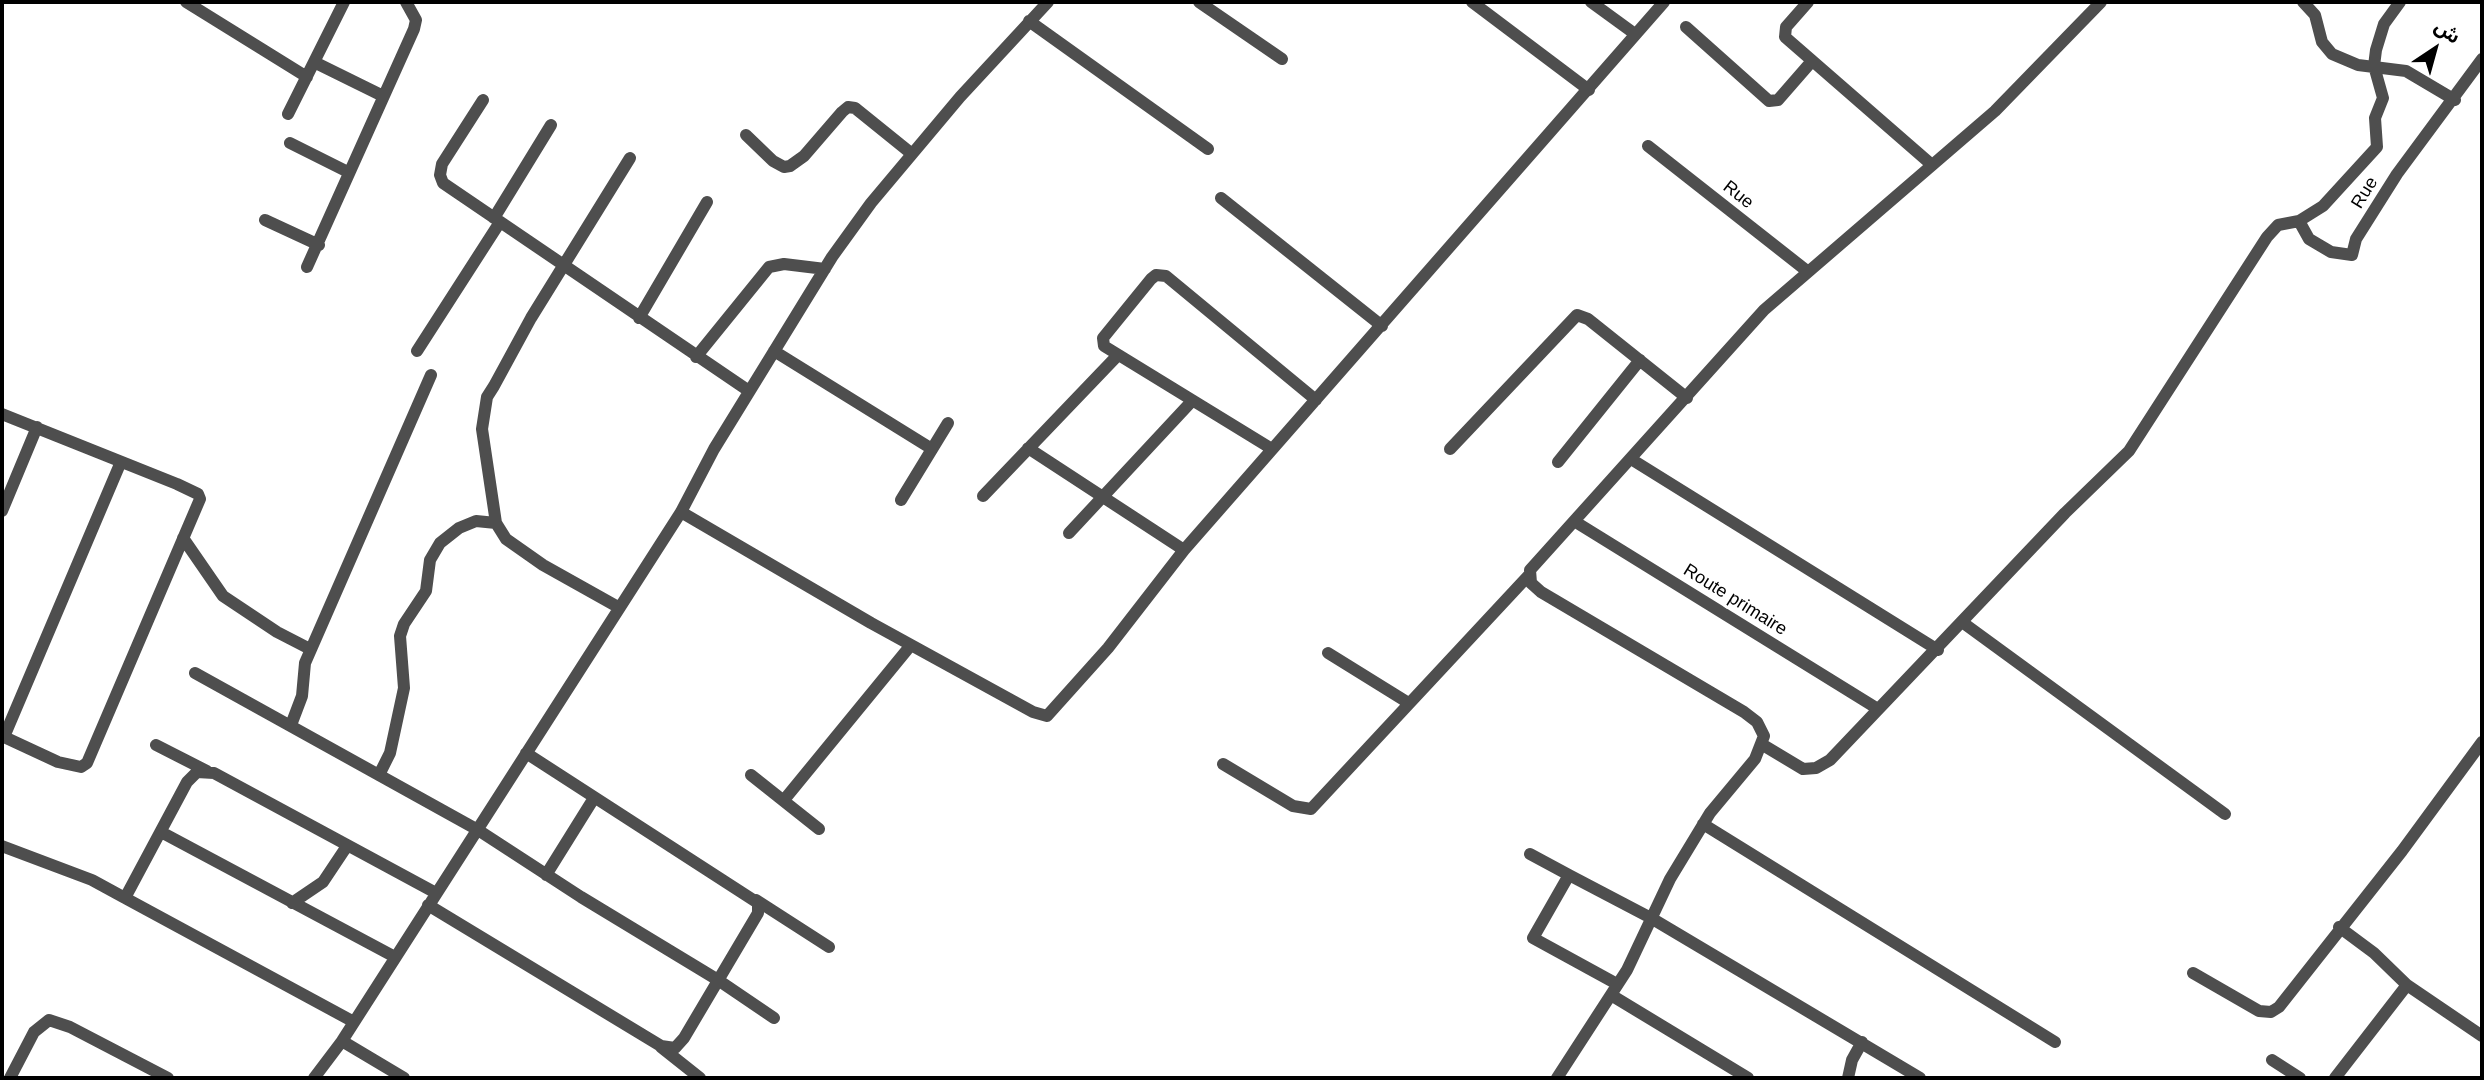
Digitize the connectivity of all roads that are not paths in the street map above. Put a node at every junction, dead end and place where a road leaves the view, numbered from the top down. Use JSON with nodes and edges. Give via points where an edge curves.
{"nodes":[{"id":1,"x":186,"y":2,"type":"edge"},
{"id":2,"x":344,"y":2,"type":"edge"},
{"id":3,"x":406,"y":2,"type":"edge"},
{"id":4,"x":1048,"y":2,"type":"edge"},
{"id":5,"x":1199,"y":2,"type":"edge"},
{"id":6,"x":1472,"y":2,"type":"edge"},
{"id":7,"x":1591,"y":2,"type":"edge"},
{"id":8,"x":1664,"y":2,"type":"edge"},
{"id":9,"x":1808,"y":2,"type":"edge"},
{"id":10,"x":2101,"y":2,"type":"edge"},
{"id":11,"x":2302,"y":2,"type":"edge"},
{"id":12,"x":2400,"y":2,"type":"edge"},
{"id":13,"x":1030,"y":21,"type":"junction"},
{"id":14,"x":1686,"y":27,"type":"dead end"},
{"id":15,"x":1635,"y":34,"type":"junction"},
{"id":16,"x":1282,"y":59,"type":"dead end"},
{"id":17,"x":2482,"y":60,"type":"edge"},
{"id":18,"x":1812,"y":61,"type":"junction"},
{"id":19,"x":314,"y":62,"type":"junction"},
{"id":20,"x":2374,"y":66,"type":"junction"},
{"id":21,"x":307,"y":77,"type":"junction"},
{"id":22,"x":1589,"y":90,"type":"junction"},
{"id":23,"x":383,"y":96,"type":"junction"},
{"id":24,"x":483,"y":100,"type":"dead end"},
{"id":25,"x":2455,"y":100,"type":"junction"},
{"id":26,"x":288,"y":114,"type":"dead end"},
{"id":27,"x":551,"y":125,"type":"dead end"},
{"id":28,"x":746,"y":135,"type":"dead end"},
{"id":29,"x":290,"y":143,"type":"dead end"},
{"id":30,"x":1648,"y":146,"type":"dead end"},
{"id":31,"x":1208,"y":149,"type":"dead end"},
{"id":32,"x":912,"y":155,"type":"junction"},
{"id":33,"x":630,"y":158,"type":"dead end"},
{"id":34,"x":1932,"y":165,"type":"junction"},
{"id":35,"x":348,"y":172,"type":"junction"},
{"id":36,"x":1220,"y":198,"type":"dead end"},
{"id":37,"x":707,"y":202,"type":"dead end"},
{"id":38,"x":265,"y":220,"type":"dead end"},
{"id":39,"x":497,"y":220,"type":"junction"},
{"id":40,"x":2299,"y":221,"type":"junction"},
{"id":41,"x":319,"y":245,"type":"junction"},
{"id":42,"x":564,"y":266,"type":"junction"},
{"id":43,"x":307,"y":267,"type":"dead end"},
{"id":44,"x":825,"y":269,"type":"junction"},
{"id":45,"x":1807,"y":271,"type":"junction"},
{"id":46,"x":639,"y":318,"type":"junction"},
{"id":47,"x":1382,"y":326,"type":"junction"},
{"id":48,"x":417,"y":351,"type":"dead end"},
{"id":49,"x":774,"y":351,"type":"junction"},
{"id":50,"x":1118,"y":355,"type":"junction"},
{"id":51,"x":696,"y":357,"type":"junction"},
{"id":52,"x":1640,"y":360,"type":"junction"},
{"id":53,"x":431,"y":374,"type":"dead end"},
{"id":54,"x":749,"y":391,"type":"junction"},
{"id":55,"x":1687,"y":398,"type":"junction"},
{"id":56,"x":1316,"y":400,"type":"junction"},
{"id":57,"x":1192,"y":401,"type":"junction"},
{"id":58,"x":2,"y":414,"type":"edge"},
{"id":59,"x":948,"y":423,"type":"dead end"},
{"id":60,"x":37,"y":427,"type":"junction"},
{"id":61,"x":1028,"y":448,"type":"junction"},
{"id":62,"x":932,"y":449,"type":"junction"},
{"id":63,"x":1272,"y":449,"type":"junction"},
{"id":64,"x":1450,"y":449,"type":"dead end"},
{"id":65,"x":1631,"y":459,"type":"junction"},
{"id":66,"x":1558,"y":462,"type":"dead end"},
{"id":67,"x":120,"y":464,"type":"junction"},
{"id":68,"x":983,"y":496,"type":"dead end"},
{"id":69,"x":1102,"y":497,"type":"junction"},
{"id":70,"x":901,"y":500,"type":"dead end"},
{"id":71,"x":2,"y":511,"type":"edge"},
{"id":72,"x":681,"y":512,"type":"junction"},
{"id":73,"x":1574,"y":521,"type":"junction"},
{"id":74,"x":496,"y":523,"type":"junction"},
{"id":75,"x":1069,"y":533,"type":"dead end"},
{"id":76,"x":183,"y":538,"type":"junction"},
{"id":77,"x":1184,"y":550,"type":"junction"},
{"id":78,"x":1529,"y":575,"type":"junction"},
{"id":79,"x":618,"y":607,"type":"junction"},
{"id":80,"x":1962,"y":622,"type":"junction"},
{"id":81,"x":911,"y":645,"type":"junction"},
{"id":82,"x":310,"y":649,"type":"junction"},
{"id":83,"x":1938,"y":650,"type":"junction"},
{"id":84,"x":1328,"y":653,"type":"dead end"},
{"id":85,"x":195,"y":673,"type":"dead end"},
{"id":86,"x":1407,"y":702,"type":"junction"},
{"id":87,"x":1878,"y":709,"type":"junction"},
{"id":88,"x":290,"y":725,"type":"junction"},
{"id":89,"x":3,"y":737,"type":"edge"},
{"id":90,"x":2482,"y":742,"type":"edge"},
{"id":91,"x":156,"y":745,"type":"dead end"},
{"id":92,"x":1763,"y":745,"type":"junction"},
{"id":93,"x":526,"y":753,"type":"junction"},
{"id":94,"x":1223,"y":764,"type":"dead end"},
{"id":95,"x":207,"y":772,"type":"junction"},
{"id":96,"x":379,"y":775,"type":"junction"},
{"id":97,"x":751,"y":775,"type":"dead end"},
{"id":98,"x":594,"y":798,"type":"junction"},
{"id":99,"x":784,"y":800,"type":"junction"},
{"id":100,"x":2225,"y":814,"type":"dead end"},
{"id":101,"x":1703,"y":824,"type":"junction"},
{"id":102,"x":819,"y":829,"type":"dead end"},
{"id":103,"x":478,"y":830,"type":"junction"},
{"id":104,"x":161,"y":832,"type":"junction"},
{"id":105,"x":2,"y":846,"type":"edge"},
{"id":106,"x":346,"y":846,"type":"junction"},
{"id":107,"x":1530,"y":854,"type":"dead end"},
{"id":108,"x":546,"y":875,"type":"junction"},
{"id":109,"x":1569,"y":875,"type":"junction"},
{"id":110,"x":436,"y":893,"type":"junction"},
{"id":111,"x":750,"y":896,"type":"junction"},
{"id":112,"x":125,"y":898,"type":"junction"},
{"id":113,"x":292,"y":903,"type":"junction"},
{"id":114,"x":428,"y":905,"type":"junction"},
{"id":115,"x":1651,"y":918,"type":"junction"},
{"id":116,"x":2339,"y":927,"type":"junction"},
{"id":117,"x":829,"y":947,"type":"dead end"},
{"id":118,"x":395,"y":957,"type":"junction"},
{"id":119,"x":2193,"y":973,"type":"dead end"},
{"id":120,"x":718,"y":980,"type":"junction"},
{"id":121,"x":2407,"y":985,"type":"junction"},
{"id":122,"x":1614,"y":990,"type":"junction"},
{"id":123,"x":775,"y":1018,"type":"dead end"},
{"id":124,"x":354,"y":1022,"type":"junction"},
{"id":125,"x":2482,"y":1036,"type":"edge"},
{"id":126,"x":342,"y":1041,"type":"junction"},
{"id":127,"x":1862,"y":1042,"type":"junction"},
{"id":128,"x":2055,"y":1042,"type":"dead end"},
{"id":129,"x":661,"y":1046,"type":"junction"},
{"id":130,"x":2272,"y":1060,"type":"dead end"},
{"id":131,"x":10,"y":1078,"type":"edge"},
{"id":132,"x":168,"y":1078,"type":"edge"},
{"id":133,"x":314,"y":1078,"type":"edge"},
{"id":134,"x":404,"y":1078,"type":"edge"},
{"id":135,"x":700,"y":1078,"type":"edge"},
{"id":136,"x":1557,"y":1078,"type":"edge"},
{"id":137,"x":1748,"y":1078,"type":"edge"},
{"id":138,"x":1848,"y":1078,"type":"edge"},
{"id":139,"x":1920,"y":1078,"type":"edge"},
{"id":140,"x":2300,"y":1078,"type":"edge"},
{"id":141,"x":2335,"y":1078,"type":"edge"}],
"edges":[{"from":1,"to":21,"type":"street"},
{"from":2,"to":19,"type":"street"},
{"from":3,"to":23,"type":"street","via":[[416,20],[414,29]]},
{"from":4,"to":13,"type":"street"},
{"from":5,"to":16,"type":"street"},
{"from":6,"to":22,"type":"street"},
{"from":7,"to":15,"type":"street"},
{"from":8,"to":15,"type":"street"},
{"from":9,"to":18,"type":"street","via":[[1783,33]]},
{"from":10,"to":34,"type":"street","via":[[1995,111]]},
{"from":11,"to":20,"type":"street","via":[[2315,15],[2322,42],[2332,54]]},
{"from":12,"to":20,"type":"street","via":[[2384,24]]},
{"from":13,"to":31,"type":"street"},
{"from":13,"to":32,"type":"street"},
{"from":14,"to":18,"type":"street","via":[[1769,101],[1778,100]]},
{"from":15,"to":22,"type":"street"},
{"from":17,"to":25,"type":"street","name":"Rue"},
{"from":18,"to":34,"type":"street"},
{"from":19,"to":21,"type":"street"},
{"from":19,"to":23,"type":"street"},
{"from":20,"to":25,"type":"street","via":[[2406,71]]},
{"from":20,"to":40,"type":"street","via":[[2383,98],[2375,118],[2377,147],[2323,206]]},
{"from":21,"to":26,"type":"street"},
{"from":22,"to":47,"type":"street"},
{"from":23,"to":35,"type":"street"},
{"from":24,"to":39,"type":"street","via":[[442,164],[440,175],[443,183]]},
{"from":25,"to":40,"type":"street","name":"Rue","via":[[2397,174],[2356,239],[2351,255],[2331,252],[2309,239]]},
{"from":27,"to":39,"type":"street"},
{"from":28,"to":32,"type":"street","via":[[773,162],[790,166],[848,107]]},
{"from":29,"to":35,"type":"street"},
{"from":30,"to":45,"type":"street","name":"Rue"},
{"from":32,"to":44,"type":"street"},
{"from":33,"to":42,"type":"street"},
{"from":34,"to":45,"type":"street"},
{"from":35,"to":41,"type":"street"},
{"from":36,"to":47,"type":"street"},
{"from":37,"to":46,"type":"street"},
{"from":38,"to":41,"type":"street"},
{"from":39,"to":42,"type":"street"},
{"from":39,"to":48,"type":"street"},
{"from":40,"to":80,"type":"street","via":[[2278,225],[2267,237],[2129,451]]},
{"from":41,"to":43,"type":"street"},
{"from":42,"to":46,"type":"street"},
{"from":42,"to":74,"type":"street","via":[[483,412],[484,456]]},
{"from":44,"to":49,"type":"street"},
{"from":44,"to":51,"type":"street","via":[[784,264],[769,267]]},
{"from":45,"to":55,"type":"street","via":[[1743,331]]},
{"from":46,"to":51,"type":"street"},
{"from":47,"to":56,"type":"street"},
{"from":49,"to":54,"type":"street"},
{"from":49,"to":62,"type":"street"},
{"from":50,"to":56,"type":"street","via":[[1104,346],[1103,338],[1161,274]]},
{"from":50,"to":57,"type":"street"},
{"from":50,"to":61,"type":"street"},
{"from":51,"to":54,"type":"street"},
{"from":52,"to":55,"type":"street"},
{"from":52,"to":64,"type":"street","via":[[1577,315]]},
{"from":52,"to":66,"type":"street"},
{"from":53,"to":82,"type":"street"},
{"from":54,"to":72,"type":"street"},
{"from":55,"to":65,"type":"street"},
{"from":56,"to":63,"type":"street"},
{"from":57,"to":63,"type":"street"},
{"from":57,"to":69,"type":"street"},
{"from":58,"to":60,"type":"street"},
{"from":59,"to":62,"type":"street"},
{"from":60,"to":67,"type":"street"},
{"from":60,"to":71,"type":"street"},
{"from":61,"to":68,"type":"street"},
{"from":61,"to":69,"type":"street"},
{"from":62,"to":70,"type":"street"},
{"from":63,"to":77,"type":"street"},
{"from":65,"to":73,"type":"street"},
{"from":65,"to":83,"type":"street"},
{"from":67,"to":76,"type":"street","via":[[200,496]]},
{"from":67,"to":89,"type":"street"},
{"from":69,"to":75,"type":"street"},
{"from":69,"to":77,"type":"street"},
{"from":72,"to":79,"type":"street"},
{"from":72,"to":81,"type":"street"},
{"from":73,"to":78,"type":"street","via":[[1534,563]]},
{"from":73,"to":87,"type":"street","name":"Route primaire"},
{"from":74,"to":79,"type":"street","via":[[519,550]]},
{"from":74,"to":96,"type":"street","via":[[476,521],[458,528],[440,542],[430,560],[426,591],[400,636],[404,688],[390,753]]},
{"from":76,"to":82,"type":"street","via":[[223,596]]},
{"from":76,"to":89,"type":"street","via":[[87,763],[81,767],[58,762]]},
{"from":77,"to":81,"type":"street","via":[[1095,665],[1045,717]]},
{"from":78,"to":86,"type":"street"},
{"from":78,"to":92,"type":"street","via":[[1541,592],[1758,722]]},
{"from":79,"to":93,"type":"street"},
{"from":80,"to":83,"type":"street"},
{"from":80,"to":100,"type":"street"},
{"from":81,"to":99,"type":"street"},
{"from":82,"to":88,"type":"street","via":[[302,696]]},
{"from":83,"to":87,"type":"street"},
{"from":84,"to":86,"type":"street"},
{"from":85,"to":88,"type":"street"},
{"from":86,"to":94,"type":"street","via":[[1311,809],[1293,806]]},
{"from":87,"to":92,"type":"street","via":[[1830,760],[1816,768],[1803,769]]},
{"from":88,"to":96,"type":"street"},
{"from":90,"to":116,"type":"street"},
{"from":91,"to":95,"type":"street"},
{"from":92,"to":101,"type":"street"},
{"from":93,"to":98,"type":"street"},
{"from":93,"to":103,"type":"street"},
{"from":95,"to":104,"type":"street","via":[[197,772],[187,782]]},
{"from":95,"to":106,"type":"street"},
{"from":96,"to":103,"type":"street"},
{"from":97,"to":99,"type":"street"},
{"from":98,"to":108,"type":"street"},
{"from":98,"to":111,"type":"street"},
{"from":99,"to":102,"type":"street"},
{"from":101,"to":115,"type":"street"},
{"from":101,"to":128,"type":"street"},
{"from":103,"to":108,"type":"street"},
{"from":103,"to":110,"type":"street"},
{"from":104,"to":112,"type":"street"},
{"from":104,"to":113,"type":"street"},
{"from":105,"to":112,"type":"street","via":[[92,880]]},
{"from":106,"to":110,"type":"street"},
{"from":106,"to":113,"type":"street","via":[[323,882]]},
{"from":107,"to":109,"type":"street"},
{"from":108,"to":120,"type":"street"},
{"from":109,"to":115,"type":"street"},
{"from":109,"to":122,"type":"street","via":[[1534,938]]},
{"from":110,"to":114,"type":"street"},
{"from":111,"to":117,"type":"street"},
{"from":111,"to":120,"type":"street","via":[[760,908]]},
{"from":112,"to":124,"type":"street"},
{"from":113,"to":118,"type":"street"},
{"from":114,"to":118,"type":"street"},
{"from":114,"to":129,"type":"street"},
{"from":115,"to":122,"type":"street"},
{"from":115,"to":127,"type":"street"},
{"from":116,"to":119,"type":"street","via":[[2294,989],[2271,1012],[2259,1011]]},
{"from":116,"to":121,"type":"street"},
{"from":118,"to":124,"type":"street"},
{"from":120,"to":123,"type":"street"},
{"from":120,"to":129,"type":"street","via":[[675,1048]]},
{"from":121,"to":125,"type":"street"},
{"from":121,"to":141,"type":"street"},
{"from":122,"to":136,"type":"street"},
{"from":122,"to":137,"type":"street"},
{"from":124,"to":126,"type":"street"},
{"from":126,"to":133,"type":"street"},
{"from":126,"to":134,"type":"street"},
{"from":127,"to":138,"type":"street"},
{"from":127,"to":139,"type":"street"},
{"from":129,"to":135,"type":"street"},
{"from":130,"to":140,"type":"street"},
{"from":131,"to":132,"type":"street","via":[[34,1032],[49,1020]]}]}
